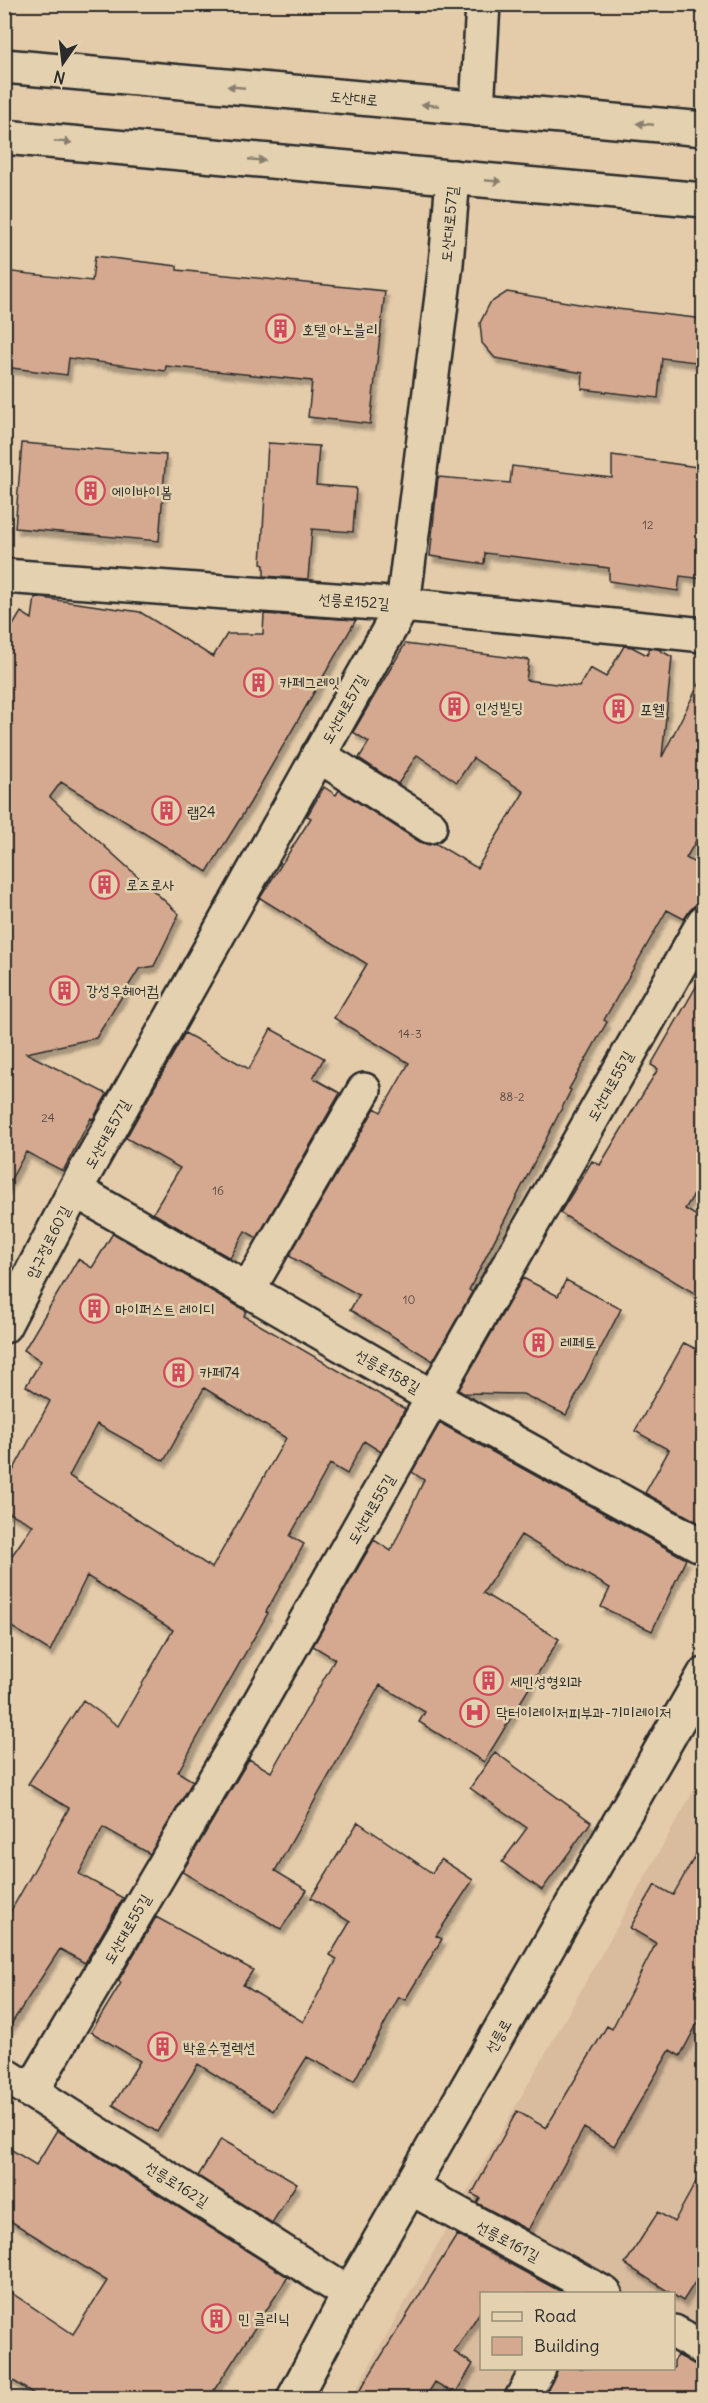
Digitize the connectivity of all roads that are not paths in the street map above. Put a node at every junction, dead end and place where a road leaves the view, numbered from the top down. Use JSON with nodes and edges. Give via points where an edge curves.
{"nodes":[{"id":1,"x":483,"y":4,"type":"edge"},
{"id":2,"x":4,"y":66,"type":"edge"},
{"id":3,"x":477,"y":109,"type":"junction"},
{"id":4,"x":704,"y":129,"type":"edge"},
{"id":5,"x":4,"y":137,"type":"edge"},
{"id":6,"x":453,"y":177,"type":"junction"},
{"id":7,"x":704,"y":200,"type":"edge"},
{"id":8,"x":4,"y":576,"type":"edge"},
{"id":9,"x":403,"y":605,"type":"junction"},
{"id":10,"x":704,"y":635,"type":"edge"},
{"id":11,"x":318,"y":755,"type":"junction"},
{"id":12,"x":430,"y":826,"type":"dead end"},
{"id":13,"x":704,"y":922,"type":"edge"},
{"id":14,"x":364,"y":1090,"type":"dead end"},
{"id":15,"x":75,"y":1190,"type":"junction"},
{"id":16,"x":248,"y":1290,"type":"junction"},
{"id":17,"x":4,"y":1326,"type":"edge"},
{"id":18,"x":434,"y":1398,"type":"junction"},
{"id":19,"x":704,"y":1547,"type":"edge"},
{"id":20,"x":704,"y":1675,"type":"edge"},
{"id":21,"x":4,"y":2074,"type":"edge"},
{"id":22,"x":31,"y":2092,"type":"junction"},
{"id":23,"x":411,"y":2188,"type":"junction"},
{"id":24,"x":591,"y":2290,"type":"edge"},
{"id":25,"x":349,"y":2294,"type":"junction"},
{"id":26,"x":675,"y":2333,"type":"edge"},
{"id":27,"x":704,"y":2349,"type":"edge"},
{"id":28,"x":538,"y":2370,"type":"edge"},
{"id":29,"x":294,"y":2398,"type":"edge"},
{"id":30,"x":522,"y":2398,"type":"edge"}],
"edges":[{"from":1,"to":3,"type":"street"},
{"from":3,"to":2,"type":"street","name":"도산대로","one_way":true},
{"from":4,"to":3,"type":"street","name":"도산대로","one_way":true},
{"from":5,"to":6,"type":"street","one_way":true},
{"from":6,"to":7,"type":"street","one_way":true},
{"from":6,"to":9,"type":"street","name":"도산대로57길","via":[[446,264]]},
{"from":8,"to":9,"type":"street","name":"선릉로152길"},
{"from":9,"to":10,"type":"street","name":"선릉로152길"},
{"from":9,"to":11,"type":"street","name":"도산대로57길"},
{"from":11,"to":12,"type":"street"},
{"from":11,"to":15,"type":"street","name":"도산대로57길"},
{"from":13,"to":18,"type":"street","name":"도산대로55길"},
{"from":14,"to":16,"type":"street"},
{"from":15,"to":16,"type":"street","name":"선릉로158길"},
{"from":15,"to":17,"type":"street","name":"압구정로60길"},
{"from":16,"to":18,"type":"street","name":"선릉로158길"},
{"from":18,"to":19,"type":"street","name":"선릉로158길"},
{"from":18,"to":22,"type":"street","name":"도산대로55길"},
{"from":20,"to":23,"type":"street","name":"선릉로"},
{"from":21,"to":22,"type":"street","name":"선릉로162길"},
{"from":22,"to":25,"type":"street","name":"선릉로162길"},
{"from":23,"to":24,"type":"street","name":"선릉로161길"},
{"from":23,"to":25,"type":"street","name":"선릉로"},
{"from":25,"to":29,"type":"street","name":"선릉로"},
{"from":26,"to":27,"type":"street"},
{"from":28,"to":30,"type":"street"}]}
